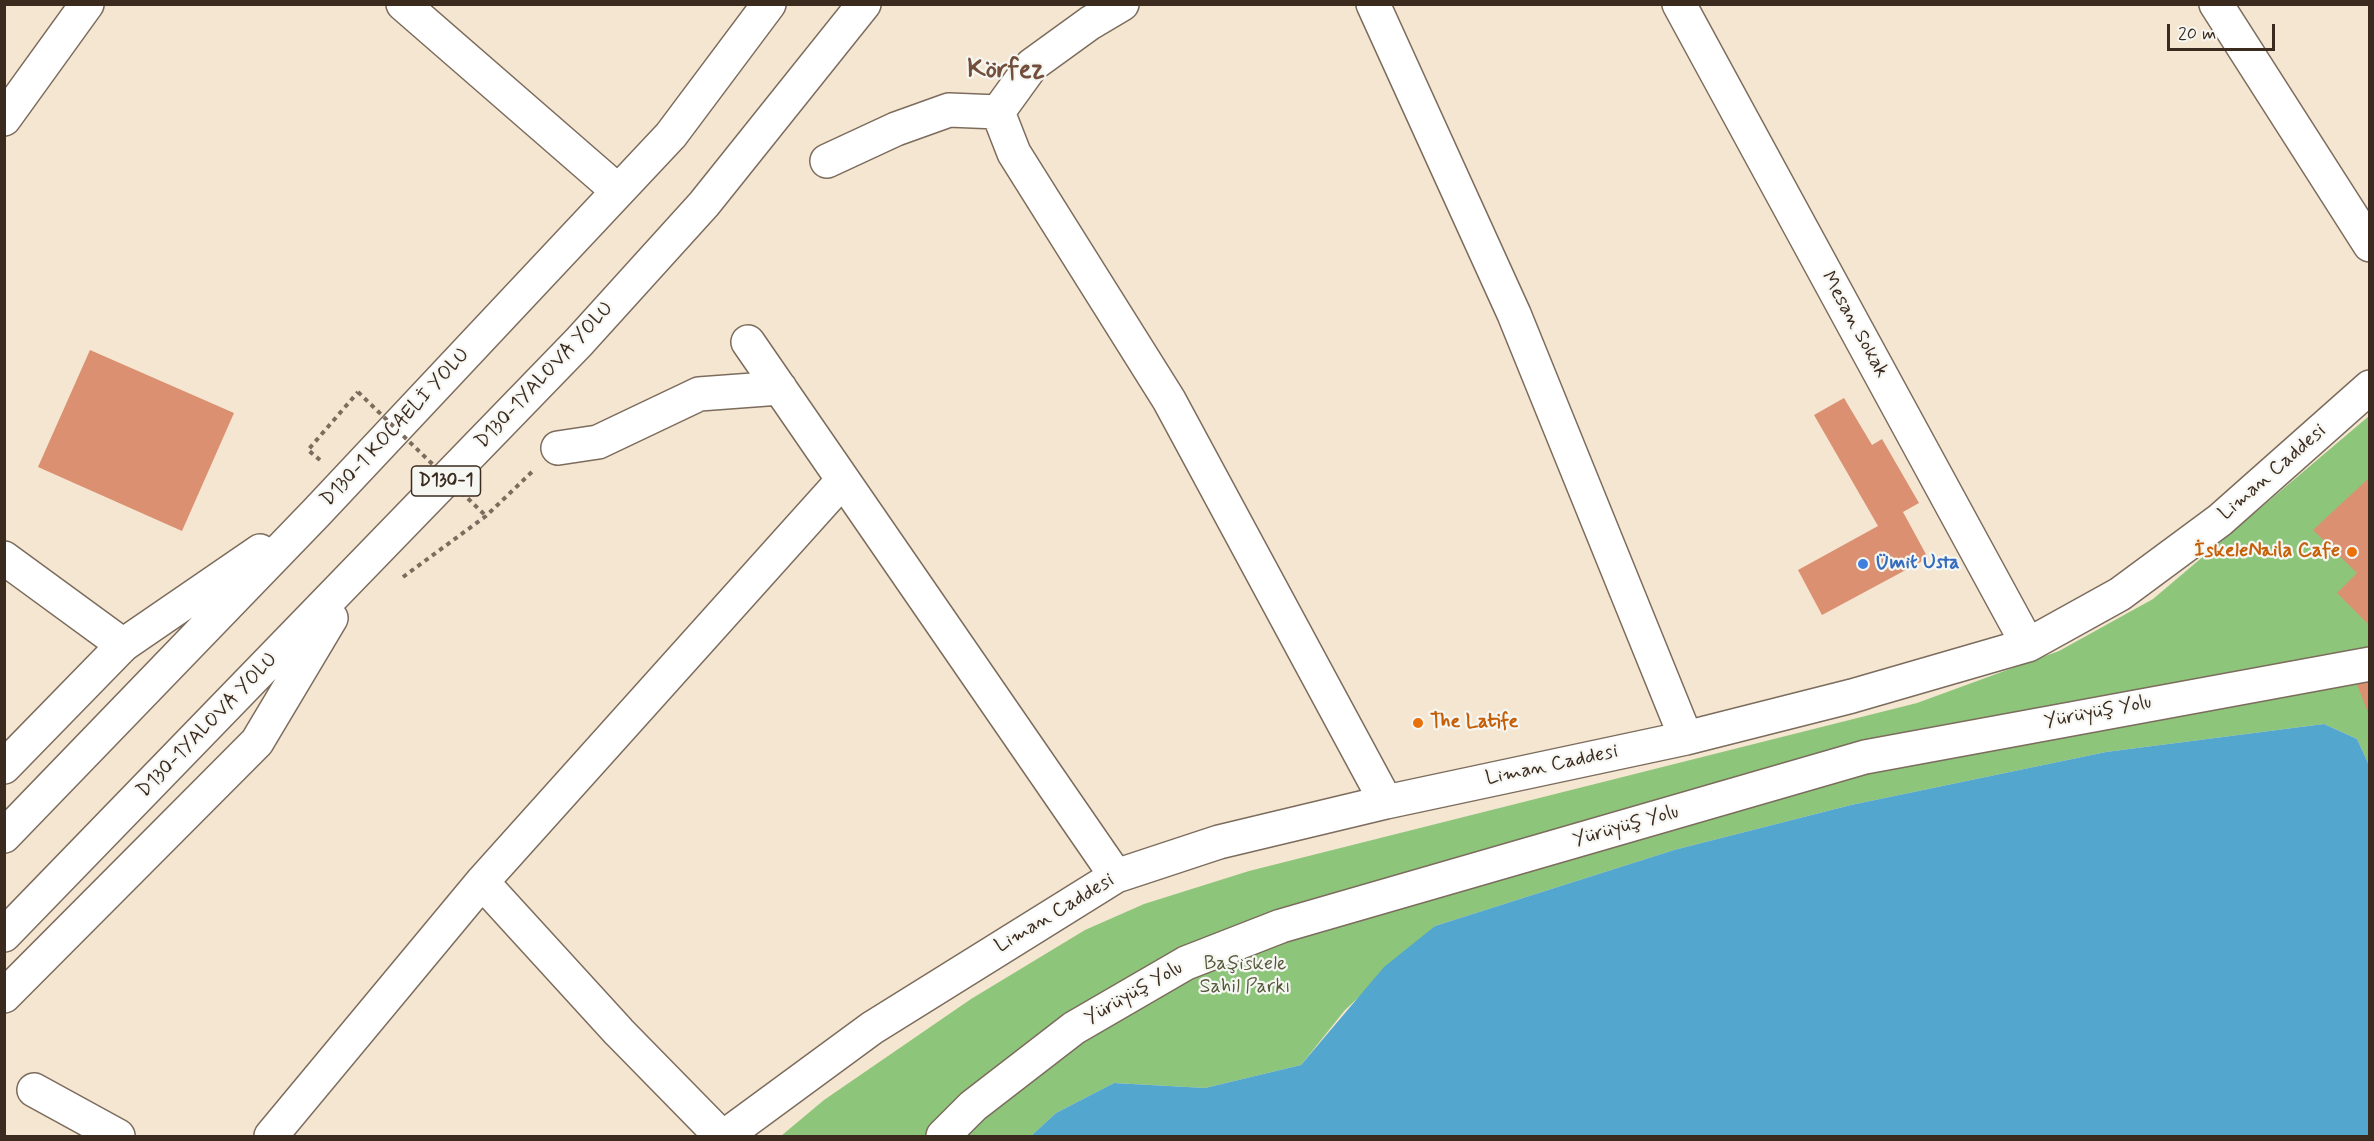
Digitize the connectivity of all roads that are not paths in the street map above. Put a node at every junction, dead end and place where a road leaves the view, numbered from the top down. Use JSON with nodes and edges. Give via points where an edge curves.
{"nodes":[{"id":1,"x":87,"y":4,"type":"edge"},
{"id":2,"x":403,"y":4,"type":"edge"},
{"id":3,"x":769,"y":4,"type":"edge"},
{"id":4,"x":864,"y":4,"type":"edge"},
{"id":5,"x":1122,"y":4,"type":"edge"},
{"id":6,"x":1373,"y":4,"type":"edge"},
{"id":7,"x":1679,"y":4,"type":"edge"},
{"id":8,"x":2216,"y":4,"type":"edge"},
{"id":9,"x":998,"y":112,"type":"junction"},
{"id":10,"x":4,"y":119,"type":"edge"},
{"id":11,"x":827,"y":161,"type":"dead end"},
{"id":12,"x":618,"y":191,"type":"junction"},
{"id":13,"x":2370,"y":245,"type":"edge"},
{"id":14,"x":748,"y":342,"type":"dead end"},
{"id":15,"x":2370,"y":387,"type":"edge"},
{"id":16,"x":780,"y":388,"type":"junction"},
{"id":17,"x":558,"y":448,"type":"road end"},
{"id":18,"x":843,"y":480,"type":"junction"},
{"id":19,"x":316,"y":513,"type":"junction"},
{"id":20,"x":4,"y":558,"type":"edge"},
{"id":21,"x":366,"y":564,"type":"junction"},
{"id":22,"x":123,"y":645,"type":"junction"},
{"id":23,"x":2028,"y":645,"type":"junction"},
{"id":24,"x":2370,"y":664,"type":"edge"},
{"id":25,"x":1686,"y":738,"type":"junction"},
{"id":26,"x":4,"y":767,"type":"edge"},
{"id":27,"x":1386,"y":802,"type":"junction"},
{"id":28,"x":4,"y":836,"type":"edge"},
{"id":29,"x":1116,"y":876,"type":"junction"},
{"id":30,"x":482,"y":882,"type":"junction"},
{"id":31,"x":4,"y":935,"type":"edge"},
{"id":32,"x":4,"y":996,"type":"edge"},
{"id":33,"x":34,"y":1090,"type":"dead end"},
{"id":34,"x":118,"y":1137,"type":"edge"},
{"id":35,"x":271,"y":1137,"type":"edge"},
{"id":36,"x":723,"y":1137,"type":"edge"},
{"id":37,"x":943,"y":1137,"type":"edge"}],
"edges":[{"from":1,"to":10,"type":"main road"},
{"from":2,"to":12,"type":"main road"},
{"from":3,"to":12,"type":"main road","name":"D130-1 KOCAELİ YOLU","via":[[671,135]]},
{"from":4,"to":21,"type":"main road","name":"D130-1YALOVA YOLU","number":"D130-1","via":[[704,204],[579,342]]},
{"from":5,"to":9,"type":"main road","via":[[1032,65]]},
{"from":6,"to":25,"type":"main road","via":[[1514,314]]},
{"from":7,"to":23,"type":"main road","name":"Mesan Sokak"},
{"from":8,"to":13,"type":"main road"},
{"from":9,"to":11,"type":"main road","via":[[949,110]]},
{"from":9,"to":27,"type":"main road","via":[[1014,153],[1168,400]]},
{"from":12,"to":19,"type":"main road","name":"D130-1 KOCAELİ YOLU"},
{"from":14,"to":16,"type":"main road"},
{"from":15,"to":23,"type":"main road","name":"Liman Caddesi","via":[[2220,520],[2120,594]]},
{"from":16,"to":17,"type":"main road","via":[[699,394],[598,442]]},
{"from":16,"to":18,"type":"main road"},
{"from":18,"to":29,"type":"main road"},
{"from":18,"to":30,"type":"main road"},
{"from":19,"to":22,"type":"main road"},
{"from":19,"to":28,"type":"main road","name":"D130-1 KOCAELİ YOLU"},
{"from":20,"to":22,"type":"main road"},
{"from":21,"to":31,"type":"main road","name":"D130-1YALOVA YOLU","number":"D130-1"},
{"from":21,"to":32,"type":"main road","via":[[257,742]]},
{"from":22,"to":26,"type":"main road"},
{"from":23,"to":25,"type":"main road","name":"Liman Caddesi","via":[[1852,696]]},
{"from":24,"to":37,"type":"main road","name":"Yürüyüş Yolu","via":[[1866,757],[1281,926],[1186,963],[1074,1028],[973,1106]]},
{"from":25,"to":27,"type":"main road","name":"Liman Caddesi"},
{"from":27,"to":29,"type":"main road","name":"Liman Caddesi","via":[[1219,842]]},
{"from":29,"to":36,"type":"main road","name":"Liman Caddesi","via":[[872,1028]]},
{"from":30,"to":35,"type":"main road"},
{"from":30,"to":36,"type":"main road","via":[[619,1032]]},
{"from":33,"to":34,"type":"main road"}]}
